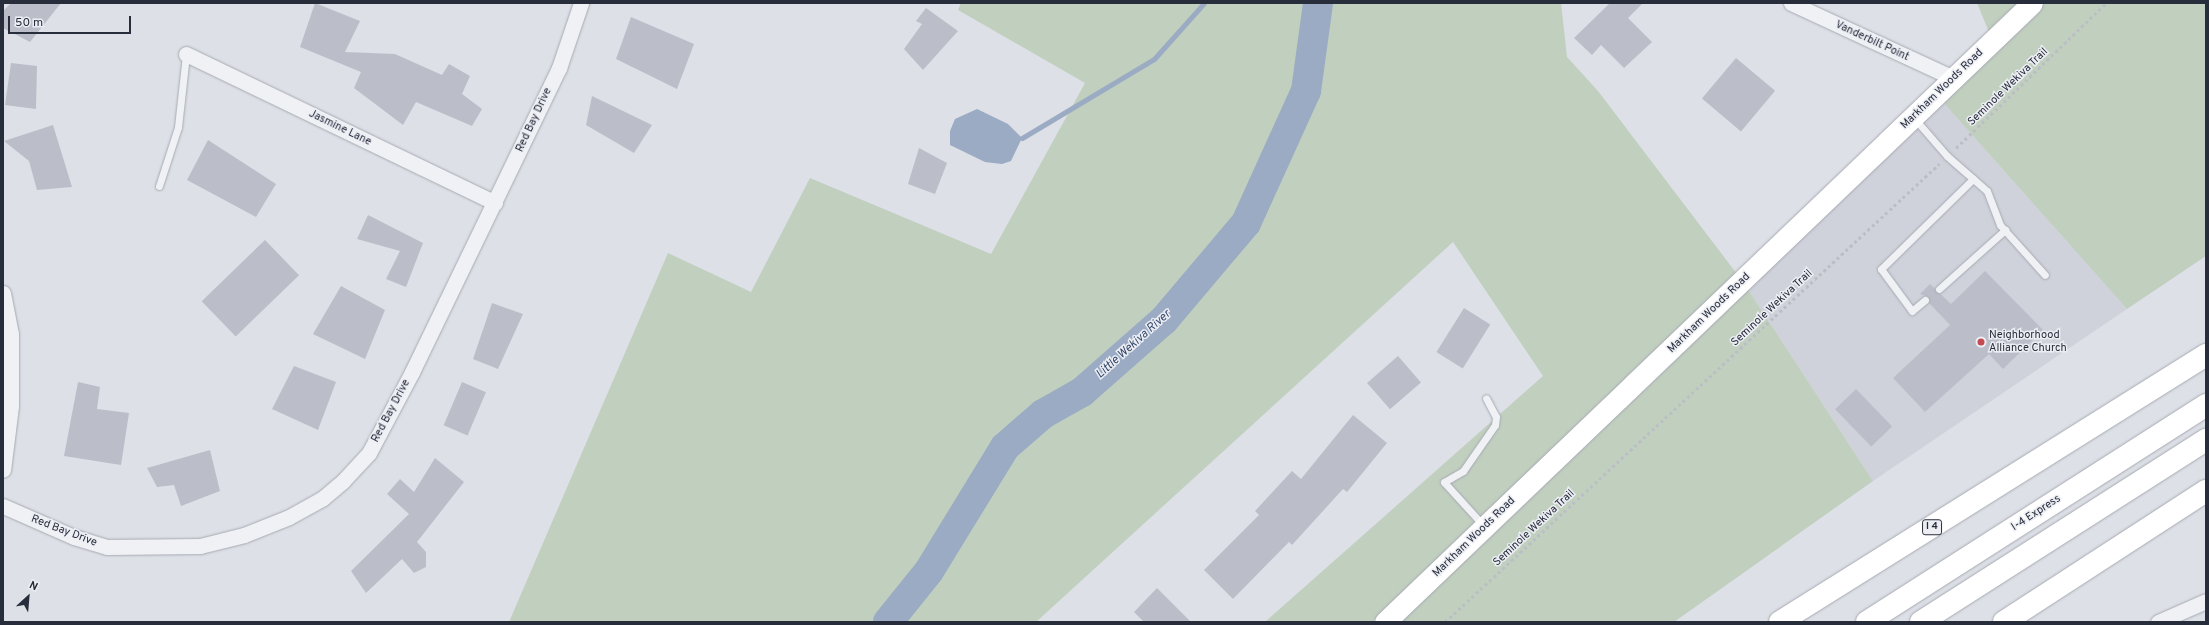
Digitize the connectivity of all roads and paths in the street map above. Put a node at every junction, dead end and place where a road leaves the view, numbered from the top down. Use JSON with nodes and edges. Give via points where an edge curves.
{"nodes":[{"id":1,"x":581,"y":3,"type":"edge"},
{"id":2,"x":1791,"y":3,"type":"edge"},
{"id":3,"x":2032,"y":3,"type":"edge"},
{"id":4,"x":2106,"y":3,"type":"edge"},
{"id":5,"x":186,"y":54,"type":"joint"},
{"id":6,"x":1953,"y":78,"type":"junction"},
{"id":7,"x":1913,"y":116,"type":"junction"},
{"id":8,"x":1947,"y":156,"type":"junction"},
{"id":9,"x":1973,"y":179,"type":"junction"},
{"id":10,"x":159,"y":186,"type":"dead end"},
{"id":11,"x":495,"y":203,"type":"junction"},
{"id":12,"x":2005,"y":230,"type":"junction"},
{"id":13,"x":2045,"y":275,"type":"dead end"},
{"id":14,"x":1939,"y":289,"type":"dead end"},
{"id":15,"x":3,"y":293,"type":"edge"},
{"id":16,"x":1925,"y":300,"type":"dead end"},
{"id":17,"x":2206,"y":355,"type":"edge"},
{"id":18,"x":1486,"y":398,"type":"dead end"},
{"id":19,"x":2206,"y":406,"type":"edge"},
{"id":20,"x":2206,"y":440,"type":"edge"},
{"id":21,"x":3,"y":470,"type":"edge"},
{"id":22,"x":2206,"y":491,"type":"edge"},
{"id":23,"x":3,"y":506,"type":"edge"},
{"id":24,"x":1485,"y":526,"type":"junction"},
{"id":25,"x":2206,"y":602,"type":"edge"},
{"id":26,"x":1384,"y":622,"type":"edge"},
{"id":27,"x":1445,"y":622,"type":"edge"},
{"id":28,"x":1780,"y":622,"type":"edge"},
{"id":29,"x":1868,"y":622,"type":"edge"},
{"id":30,"x":1921,"y":622,"type":"edge"},
{"id":31,"x":2004,"y":622,"type":"edge"},
{"id":32,"x":2158,"y":622,"type":"edge"}],
"edges":[{"from":1,"to":11,"type":"street","name":"Red Bay Drive","via":[[559,68]]},
{"from":2,"to":6,"type":"street","name":"Vanderbilt Point"},
{"from":3,"to":6,"type":"main road","name":"Markham Woods Road"},
{"from":4,"to":8,"type":"path","name":"Seminole Wekiva Trail"},
{"from":5,"to":10,"type":"lane","via":[[178,127]]},
{"from":5,"to":11,"type":"street","name":"Jasmine Lane"},
{"from":6,"to":7,"type":"main road","name":"Markham Woods Road"},
{"from":7,"to":8,"type":"lane"},
{"from":7,"to":24,"type":"main road","name":"Markham Woods Road"},
{"from":8,"to":9,"type":"lane"},
{"from":8,"to":27,"type":"path","name":"Seminole Wekiva Trail"},
{"from":9,"to":12,"type":"lane","via":[[1987,191]]},
{"from":9,"to":16,"type":"lane","via":[[1881,270],[1912,311]]},
{"from":11,"to":23,"type":"street","name":"Red Bay Drive","via":[[384,427],[368,453],[323,498],[289,518],[244,535],[200,546],[148,549],[107,547],[80,539]]},
{"from":12,"to":13,"type":"lane"},
{"from":12,"to":14,"type":"lane"},
{"from":15,"to":21,"type":"street","via":[[11,334],[11,406]]},
{"from":17,"to":28,"type":"highway","number":"I 4"},
{"from":18,"to":24,"type":"lane","via":[[1496,416],[1495,425],[1463,471],[1444,482]]},
{"from":19,"to":29,"type":"highway","name":"I-4 Express"},
{"from":20,"to":30,"type":"highway"},
{"from":22,"to":31,"type":"highway"},
{"from":24,"to":26,"type":"main road","name":"Markham Woods Road"},
{"from":25,"to":32,"type":"street"}]}
